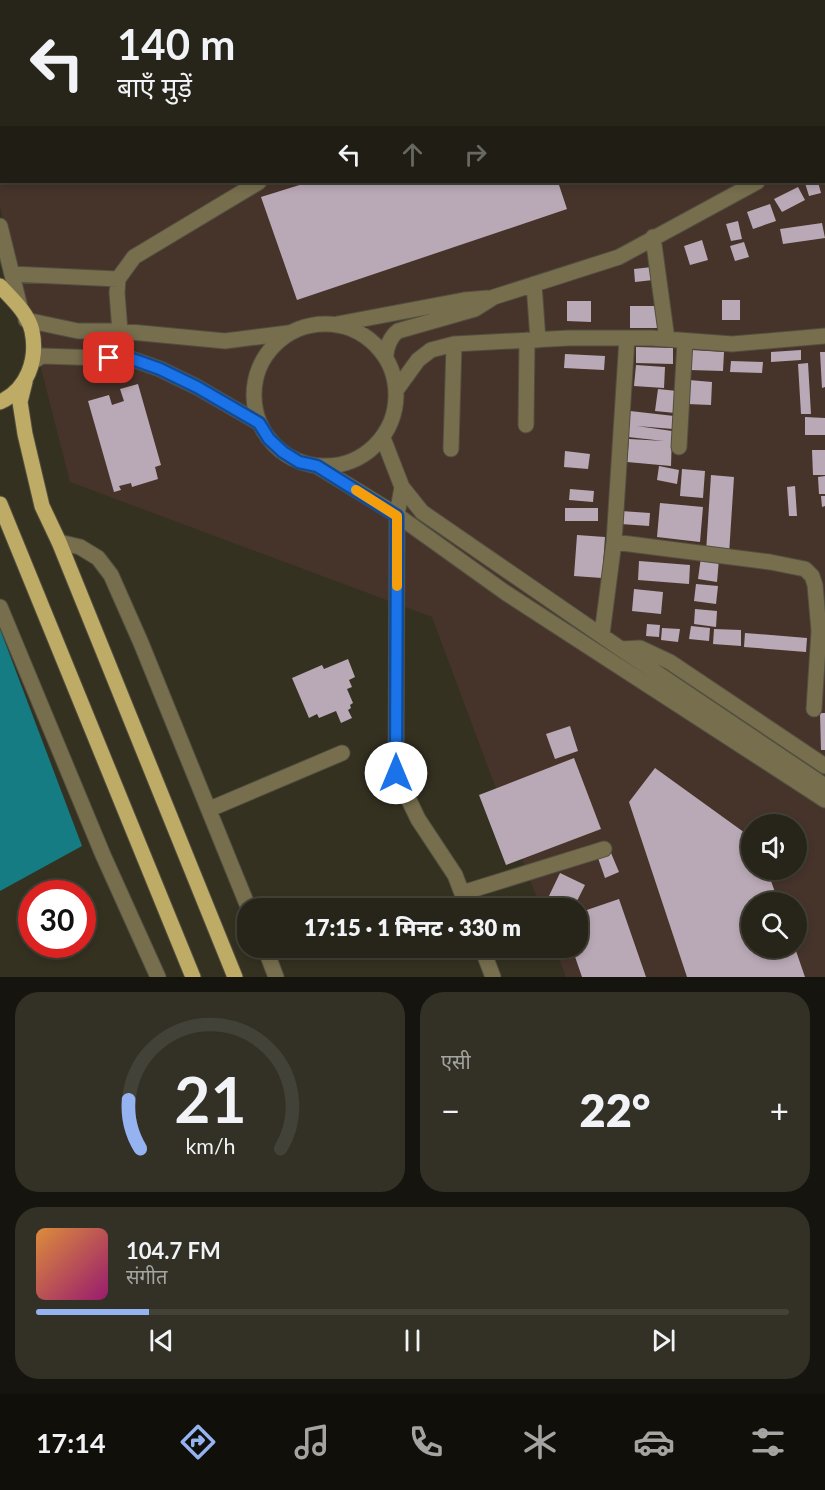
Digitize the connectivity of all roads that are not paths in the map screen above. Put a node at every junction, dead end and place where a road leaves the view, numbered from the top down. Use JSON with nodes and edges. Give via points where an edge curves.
{"nodes":[{"id":1,"x":257,"y":183,"type":"edge"},
{"id":2,"x":755,"y":183,"type":"edge"},
{"id":3,"x":0,"y":226,"type":"edge"},
{"id":4,"x":653,"y":237,"type":"junction"},
{"id":5,"x":12,"y":274,"type":"junction"},
{"id":6,"x":118,"y":279,"type":"junction"},
{"id":7,"x":534,"y":284,"type":"junction"},
{"id":8,"x":1,"y":287,"type":"edge"},
{"id":9,"x":494,"y":297,"type":"junction"},
{"id":10,"x":23,"y":313,"type":"junction"},
{"id":11,"x":335,"y":324,"type":"junction"},
{"id":12,"x":120,"y":331,"type":"junction"},
{"id":13,"x":289,"y":333,"type":"junction"},
{"id":14,"x":825,"y":336,"type":"edge"},
{"id":15,"x":627,"y":339,"type":"junction"},
{"id":16,"x":667,"y":339,"type":"junction"},
{"id":17,"x":532,"y":340,"type":"junction"},
{"id":18,"x":685,"y":341,"type":"junction"},
{"id":19,"x":454,"y":344,"type":"junction"},
{"id":20,"x":386,"y":358,"type":"junction"},
{"id":21,"x":32,"y":362,"type":"junction"},
{"id":22,"x":25,"y":382,"type":"junction"},
{"id":23,"x":397,"y":389,"type":"junction"},
{"id":24,"x":0,"y":402,"type":"edge"},
{"id":25,"x":259,"y":423,"type":"junction"},
{"id":26,"x":526,"y":425,"type":"dead end"},
{"id":27,"x":383,"y":438,"type":"junction"},
{"id":28,"x":679,"y":447,"type":"dead end"},
{"id":29,"x":451,"y":449,"type":"dead end"},
{"id":30,"x":317,"y":466,"type":"junction"},
{"id":31,"x":402,"y":487,"type":"junction"},
{"id":32,"x":0,"y":504,"type":"edge"},
{"id":33,"x":397,"y":516,"type":"junction"},
{"id":34,"x":59,"y":542,"type":"junction"},
{"id":35,"x":614,"y":542,"type":"junction"},
{"id":36,"x":0,"y":607,"type":"edge"},
{"id":37,"x":602,"y":634,"type":"junction"},
{"id":38,"x":621,"y":649,"type":"junction"},
{"id":39,"x":814,"y":709,"type":"dead end"},
{"id":40,"x":342,"y":753,"type":"dead end"},
{"id":41,"x":825,"y":766,"type":"edge"},
{"id":42,"x":825,"y":786,"type":"edge"},
{"id":43,"x":825,"y":800,"type":"edge"},
{"id":44,"x":210,"y":809,"type":"junction"},
{"id":45,"x":604,"y":849,"type":"dead end"},
{"id":46,"x":462,"y":893,"type":"junction"},
{"id":47,"x":245,"y":898,"type":"edge"},
{"id":48,"x":464,"y":898,"type":"edge"},
{"id":49,"x":269,"y":958,"type":"edge"},
{"id":50,"x":486,"y":958,"type":"edge"},
{"id":51,"x":158,"y":977,"type":"edge"},
{"id":52,"x":193,"y":977,"type":"edge"},
{"id":53,"x":235,"y":977,"type":"edge"},
{"id":54,"x":276,"y":977,"type":"edge"},
{"id":55,"x":493,"y":977,"type":"edge"}],
"edges":[{"from":1,"to":6,"type":"street","via":[[134,257]]},
{"from":2,"to":4,"type":"street"},
{"from":3,"to":5,"type":"street"},
{"from":4,"to":7,"type":"street","via":[[619,256]]},
{"from":4,"to":16,"type":"street"},
{"from":5,"to":6,"type":"street"},
{"from":5,"to":10,"type":"street"},
{"from":6,"to":12,"type":"street"},
{"from":7,"to":9,"type":"street"},
{"from":7,"to":17,"type":"street"},
{"from":8,"to":10,"type":"main road"},
{"from":9,"to":11,"type":"street"},
{"from":9,"to":20,"type":"street","via":[[475,309],[398,331],[391,338]]},
{"from":10,"to":12,"type":"street","via":[[78,331]]},
{"from":10,"to":21,"type":"main road","via":[[32,330]]},
{"from":11,"to":13,"type":"street","via":[[311,325]]},
{"from":11,"to":20,"type":"street","via":[[355,330],[373,342]]},
{"from":12,"to":13,"type":"street","via":[[225,341]]},
{"from":13,"to":25,"type":"street","via":[[261,363],[254,403]]},
{"from":14,"to":18,"type":"street","via":[[732,344]]},
{"from":15,"to":16,"type":"street"},
{"from":15,"to":17,"type":"street"},
{"from":15,"to":35,"type":"street"},
{"from":16,"to":18,"type":"street"},
{"from":17,"to":19,"type":"street"},
{"from":17,"to":26,"type":"street"},
{"from":18,"to":28,"type":"street"},
{"from":19,"to":23,"type":"street","via":[[431,350],[418,360]]},
{"from":19,"to":29,"type":"street"},
{"from":20,"to":23,"type":"street"},
{"from":21,"to":22,"type":"main road"},
{"from":21,"to":25,"type":"street","via":[[42,356],[132,359],[197,387]]},
{"from":22,"to":24,"type":"main road"},
{"from":22,"to":34,"type":"main road","via":[[21,402],[25,434],[42,506]]},
{"from":23,"to":27,"type":"street","via":[[392,423]]},
{"from":25,"to":30,"type":"street","via":[[283,452],[299,462]]},
{"from":27,"to":30,"type":"street","via":[[354,461]]},
{"from":27,"to":31,"type":"street"},
{"from":30,"to":33,"type":"street"},
{"from":31,"to":33,"type":"street"},
{"from":31,"to":37,"type":"street","via":[[422,512]]},
{"from":32,"to":52,"type":"main road"},
{"from":33,"to":43,"type":"street","via":[[506,593]]},
{"from":33,"to":46,"type":"street","via":[[396,773]]},
{"from":34,"to":44,"type":"street","via":[[80,547],[98,558],[111,575]]},
{"from":34,"to":53,"type":"main road"},
{"from":35,"to":37,"type":"street"},
{"from":35,"to":39,"type":"street","via":[[805,569],[812,576],[819,631]]},
{"from":36,"to":51,"type":"street"},
{"from":37,"to":38,"type":"street"},
{"from":38,"to":41,"type":"street","via":[[640,648],[670,662]]},
{"from":38,"to":42,"type":"street"},
{"from":40,"to":44,"type":"street"},
{"from":44,"to":47,"type":"street"},
{"from":45,"to":46,"type":"street"},
{"from":46,"to":48,"type":"street"},
{"from":49,"to":54,"type":"street"},
{"from":50,"to":55,"type":"street"}]}
